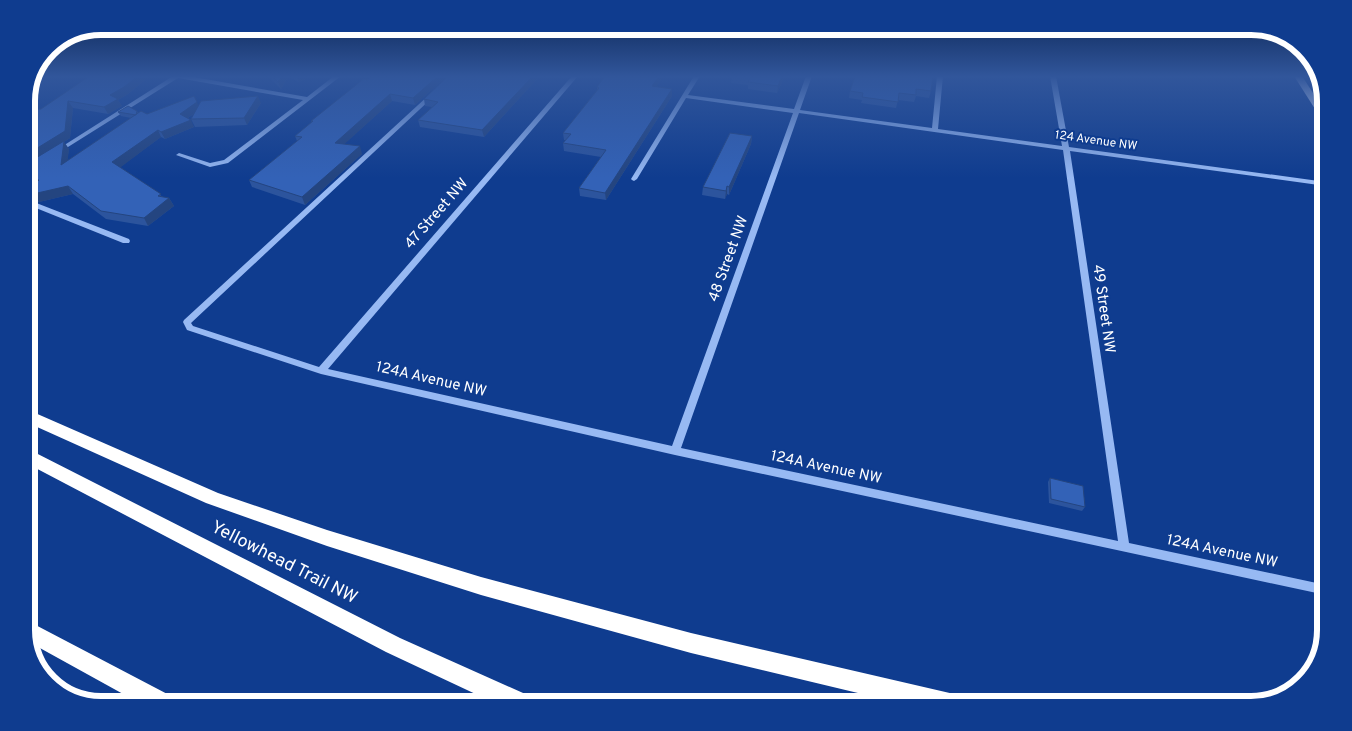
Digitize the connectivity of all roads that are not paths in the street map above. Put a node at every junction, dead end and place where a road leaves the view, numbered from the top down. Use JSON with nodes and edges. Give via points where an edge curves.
{"nodes":[{"id":1,"x":124,"y":110,"type":"edge"},
{"id":2,"x":294,"y":110,"type":"edge"},
{"id":3,"x":415,"y":110,"type":"edge"},
{"id":4,"x":546,"y":110,"type":"edge"},
{"id":5,"x":676,"y":110,"type":"edge"},
{"id":6,"x":782,"y":110,"type":"edge"},
{"id":7,"x":937,"y":110,"type":"edge"},
{"id":8,"x":1059,"y":110,"type":"edge"},
{"id":9,"x":795,"y":112,"type":"junction"},
{"id":10,"x":935,"y":131,"type":"junction"},
{"id":11,"x":1066,"y":148,"type":"junction"},
{"id":12,"x":52,"y":155,"type":"edge"},
{"id":13,"x":179,"y":155,"type":"dead end"},
{"id":14,"x":634,"y":179,"type":"dead end"},
{"id":15,"x":1317,"y":183,"type":"edge"},
{"id":16,"x":35,"y":204,"type":"edge"},
{"id":17,"x":126,"y":241,"type":"dead end"},
{"id":18,"x":320,"y":371,"type":"junction"},
{"id":19,"x":35,"y":419,"type":"edge"},
{"id":20,"x":675,"y":451,"type":"junction"},
{"id":21,"x":35,"y":460,"type":"edge"},
{"id":22,"x":1124,"y":546,"type":"junction"},
{"id":23,"x":1317,"y":588,"type":"edge"},
{"id":24,"x":35,"y":634,"type":"edge"},
{"id":25,"x":148,"y":696,"type":"edge"},
{"id":26,"x":504,"y":696,"type":"edge"},
{"id":27,"x":916,"y":696,"type":"edge"}],
"edges":[{"from":1,"to":12,"type":"street"},
{"from":2,"to":13,"type":"street","via":[[226,162],[210,165]]},
{"from":3,"to":18,"type":"street","name":"124A Avenue NW","via":[[187,322],[190,328]]},
{"from":4,"to":18,"type":"street","name":"47 Street NW"},
{"from":5,"to":14,"type":"lane"},
{"from":6,"to":9,"type":"street","name":"124 Avenue NW"},
{"from":7,"to":10,"type":"lane"},
{"from":8,"to":11,"type":"street","name":"49 Street NW"},
{"from":9,"to":10,"type":"street","name":"124 Avenue NW"},
{"from":9,"to":20,"type":"street","name":"48 Street NW"},
{"from":10,"to":11,"type":"street","name":"124 Avenue NW"},
{"from":11,"to":15,"type":"street","name":"124 Avenue NW"},
{"from":11,"to":22,"type":"street","name":"49 Street NW"},
{"from":16,"to":17,"type":"lane"},
{"from":18,"to":20,"type":"street","name":"124A Avenue NW"},
{"from":19,"to":27,"type":"highway","via":[[212,498],[336,541],[481,586],[691,643]]},
{"from":20,"to":22,"type":"street","name":"124A Avenue NW"},
{"from":21,"to":26,"type":"highway","name":"Yellowhead Trail NW","via":[[394,645]]},
{"from":22,"to":23,"type":"street","name":"124A Avenue NW"},
{"from":24,"to":25,"type":"highway"}]}
